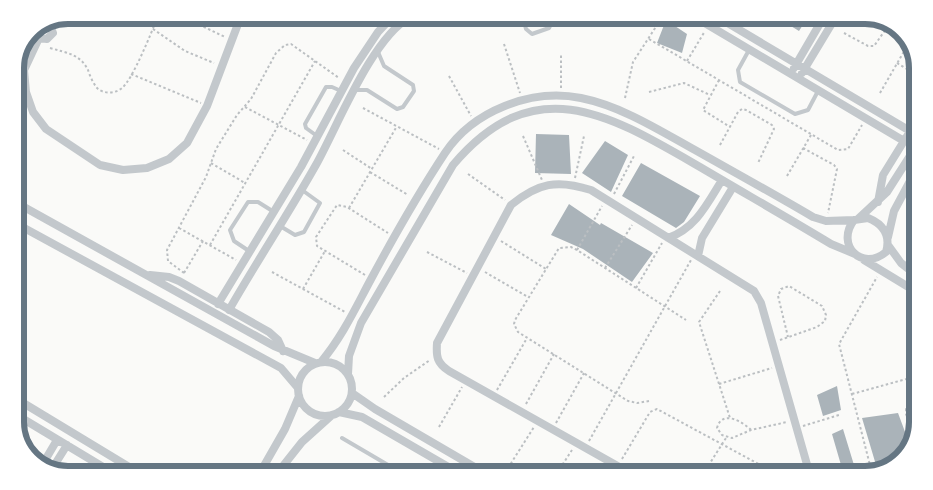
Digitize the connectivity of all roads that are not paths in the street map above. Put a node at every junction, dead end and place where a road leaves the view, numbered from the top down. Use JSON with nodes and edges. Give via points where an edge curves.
{"nodes":[{"id":1,"x":238,"y":24,"type":"edge"},
{"id":2,"x":385,"y":24,"type":"edge"},
{"id":3,"x":401,"y":24,"type":"edge"},
{"id":4,"x":525,"y":24,"type":"edge"},
{"id":5,"x":551,"y":24,"type":"edge"},
{"id":6,"x":705,"y":24,"type":"edge"},
{"id":7,"x":728,"y":24,"type":"edge"},
{"id":8,"x":820,"y":24,"type":"edge"},
{"id":9,"x":832,"y":24,"type":"edge"},
{"id":10,"x":52,"y":27,"type":"edge"},
{"id":11,"x":38,"y":36,"type":"edge"},
{"id":12,"x":34,"y":40,"type":"edge"},
{"id":13,"x":749,"y":50,"type":"junction"},
{"id":14,"x":378,"y":52,"type":"junction"},
{"id":15,"x":796,"y":64,"type":"junction"},
{"id":16,"x":805,"y":69,"type":"junction"},
{"id":17,"x":24,"y":70,"type":"edge"},
{"id":18,"x":24,"y":70,"type":"edge"},
{"id":19,"x":790,"y":74,"type":"junction"},
{"id":20,"x":799,"y":79,"type":"junction"},
{"id":21,"x":818,"y":90,"type":"junction"},
{"id":22,"x":341,"y":91,"type":"junction"},
{"id":23,"x":352,"y":94,"type":"junction"},
{"id":24,"x":909,"y":130,"type":"edge"},
{"id":25,"x":909,"y":132,"type":"edge"},
{"id":26,"x":317,"y":136,"type":"junction"},
{"id":27,"x":904,"y":140,"type":"junction"},
{"id":28,"x":909,"y":157,"type":"edge"},
{"id":29,"x":722,"y":180,"type":"junction"},
{"id":30,"x":909,"y":183,"type":"edge"},
{"id":31,"x":733,"y":187,"type":"junction"},
{"id":32,"x":301,"y":189,"type":"junction"},
{"id":33,"x":878,"y":203,"type":"junction"},
{"id":34,"x":24,"y":207,"type":"edge"},
{"id":35,"x":274,"y":212,"type":"junction"},
{"id":36,"x":856,"y":220,"type":"junction"},
{"id":37,"x":278,"y":225,"type":"junction"},
{"id":38,"x":24,"y":228,"type":"edge"},
{"id":39,"x":667,"y":237,"type":"junction"},
{"id":40,"x":888,"y":241,"type":"junction"},
{"id":41,"x":250,"y":251,"type":"junction"},
{"id":42,"x":696,"y":255,"type":"junction"},
{"id":43,"x":858,"y":256,"type":"junction"},
{"id":44,"x":909,"y":269,"type":"edge"},
{"id":45,"x":148,"y":275,"type":"junction"},
{"id":46,"x":909,"y":287,"type":"edge"},
{"id":47,"x":218,"y":304,"type":"junction"},
{"id":48,"x":229,"y":310,"type":"junction"},
{"id":49,"x":283,"y":351,"type":"junction"},
{"id":50,"x":318,"y":363,"type":"junction"},
{"id":51,"x":348,"y":374,"type":"junction"},
{"id":52,"x":299,"y":392,"type":"junction"},
{"id":53,"x":352,"y":393,"type":"junction"},
{"id":54,"x":24,"y":403,"type":"edge"},
{"id":55,"x":335,"y":414,"type":"junction"},
{"id":56,"x":24,"y":420,"type":"edge"},
{"id":57,"x":342,"y":438,"type":"dead end"},
{"id":58,"x":57,"y":440,"type":"junction"},
{"id":59,"x":67,"y":446,"type":"junction"},
{"id":60,"x":45,"y":460,"type":"edge"},
{"id":61,"x":55,"y":464,"type":"edge"},
{"id":62,"x":101,"y":466,"type":"edge"},
{"id":63,"x":127,"y":466,"type":"edge"},
{"id":64,"x":264,"y":466,"type":"edge"},
{"id":65,"x":283,"y":466,"type":"edge"},
{"id":66,"x":390,"y":466,"type":"edge"},
{"id":67,"x":447,"y":466,"type":"edge"},
{"id":68,"x":473,"y":466,"type":"edge"},
{"id":69,"x":618,"y":466,"type":"edge"},
{"id":70,"x":808,"y":466,"type":"edge"}],
"edges":[{"from":1,"to":17,"type":"street","via":[[208,106],[187,144],[169,159],[147,168],[123,170],[100,165],[63,143],[33,112],[26,92]]},
{"from":2,"to":22,"type":"street"},
{"from":3,"to":14,"type":"street"},
{"from":4,"to":5,"type":"lane","via":[[532,34],[549,28]]},
{"from":6,"to":13,"type":"street"},
{"from":7,"to":15,"type":"street"},
{"from":8,"to":15,"type":"street"},
{"from":9,"to":16,"type":"street"},
{"from":10,"to":11,"type":"street","via":[[51,37],[43,39]]},
{"from":12,"to":18,"type":"street"},
{"from":13,"to":19,"type":"street"},
{"from":13,"to":21,"type":"lane","via":[[738,70],[740,82],[795,114],[808,110]]},
{"from":14,"to":23,"type":"street"},
{"from":14,"to":23,"type":"lane","via":[[384,66],[414,90],[403,107],[398,109],[367,90],[358,89]]},
{"from":15,"to":16,"type":"street"},
{"from":15,"to":19,"type":"street"},
{"from":16,"to":20,"type":"street"},
{"from":16,"to":24,"type":"street"},
{"from":19,"to":20,"type":"street"},
{"from":20,"to":21,"type":"street"},
{"from":21,"to":27,"type":"street"},
{"from":22,"to":23,"type":"street"},
{"from":22,"to":26,"type":"street"},
{"from":22,"to":26,"type":"lane","via":[[332,86],[326,87],[305,124]]},
{"from":23,"to":32,"type":"street"},
{"from":25,"to":27,"type":"street"},
{"from":26,"to":35,"type":"street"},
{"from":27,"to":33,"type":"street","via":[[881,180]]},
{"from":28,"to":33,"type":"street"},
{"from":29,"to":31,"type":"street"},
{"from":29,"to":39,"type":"street","via":[[696,221],[678,234]]},
{"from":29,"to":51,"type":"street","via":[[646,136],[590,112],[533,111],[491,129],[470,145],[448,173],[361,323],[349,356]]},
{"from":30,"to":40,"type":"street","via":[[894,211]]},
{"from":31,"to":42,"type":"street","via":[[702,238]]},
{"from":31,"to":43,"type":"street","via":[[831,244]]},
{"from":32,"to":37,"type":"street"},
{"from":32,"to":37,"type":"lane","via":[[320,203],[304,232],[295,235]]},
{"from":33,"to":36,"type":"street"},
{"from":34,"to":45,"type":"street"},
{"from":35,"to":41,"type":"street"},
{"from":35,"to":41,"type":"lane","via":[[258,202],[248,202],[230,230],[234,241]]},
{"from":36,"to":40,"type":"street","via":[[868,218],[876,222],[884,228]]},
{"from":36,"to":43,"type":"street","via":[[847,234],[847,241]]},
{"from":36,"to":50,"type":"street","via":[[826,221],[813,216],[651,125],[608,106],[561,96],[522,100],[497,109],[474,123],[446,152],[338,340]]},
{"from":37,"to":48,"type":"street"},
{"from":38,"to":52,"type":"street","via":[[275,365],[290,377]]},
{"from":39,"to":42,"type":"street"},
{"from":39,"to":69,"type":"street","via":[[591,190],[574,185],[544,185],[526,193],[511,205],[437,343],[436,356],[440,365]]},
{"from":40,"to":43,"type":"street","via":[[886,252],[875,259]]},
{"from":40,"to":44,"type":"street","via":[[901,263]]},
{"from":41,"to":47,"type":"street"},
{"from":42,"to":70,"type":"street","via":[[754,291],[761,304]]},
{"from":43,"to":46,"type":"street"},
{"from":45,"to":47,"type":"street","via":[[169,277]]},
{"from":45,"to":49,"type":"street"},
{"from":47,"to":48,"type":"street"},
{"from":48,"to":49,"type":"street","via":[[274,335]]},
{"from":49,"to":50,"type":"street"},
{"from":50,"to":51,"type":"street","via":[[331,362]]},
{"from":50,"to":52,"type":"street","via":[[303,374]]},
{"from":51,"to":53,"type":"street"},
{"from":52,"to":55,"type":"street","via":[[304,405],[312,412]]},
{"from":52,"to":64,"type":"street","via":[[285,429]]},
{"from":53,"to":55,"type":"street","via":[[348,404]]},
{"from":53,"to":68,"type":"street"},
{"from":54,"to":63,"type":"street"},
{"from":55,"to":65,"type":"street","via":[[302,442]]},
{"from":55,"to":67,"type":"street","via":[[362,417]]},
{"from":56,"to":58,"type":"street"},
{"from":57,"to":66,"type":"lane"},
{"from":58,"to":59,"type":"street"},
{"from":58,"to":60,"type":"street"},
{"from":59,"to":61,"type":"street"},
{"from":59,"to":62,"type":"street"}]}
